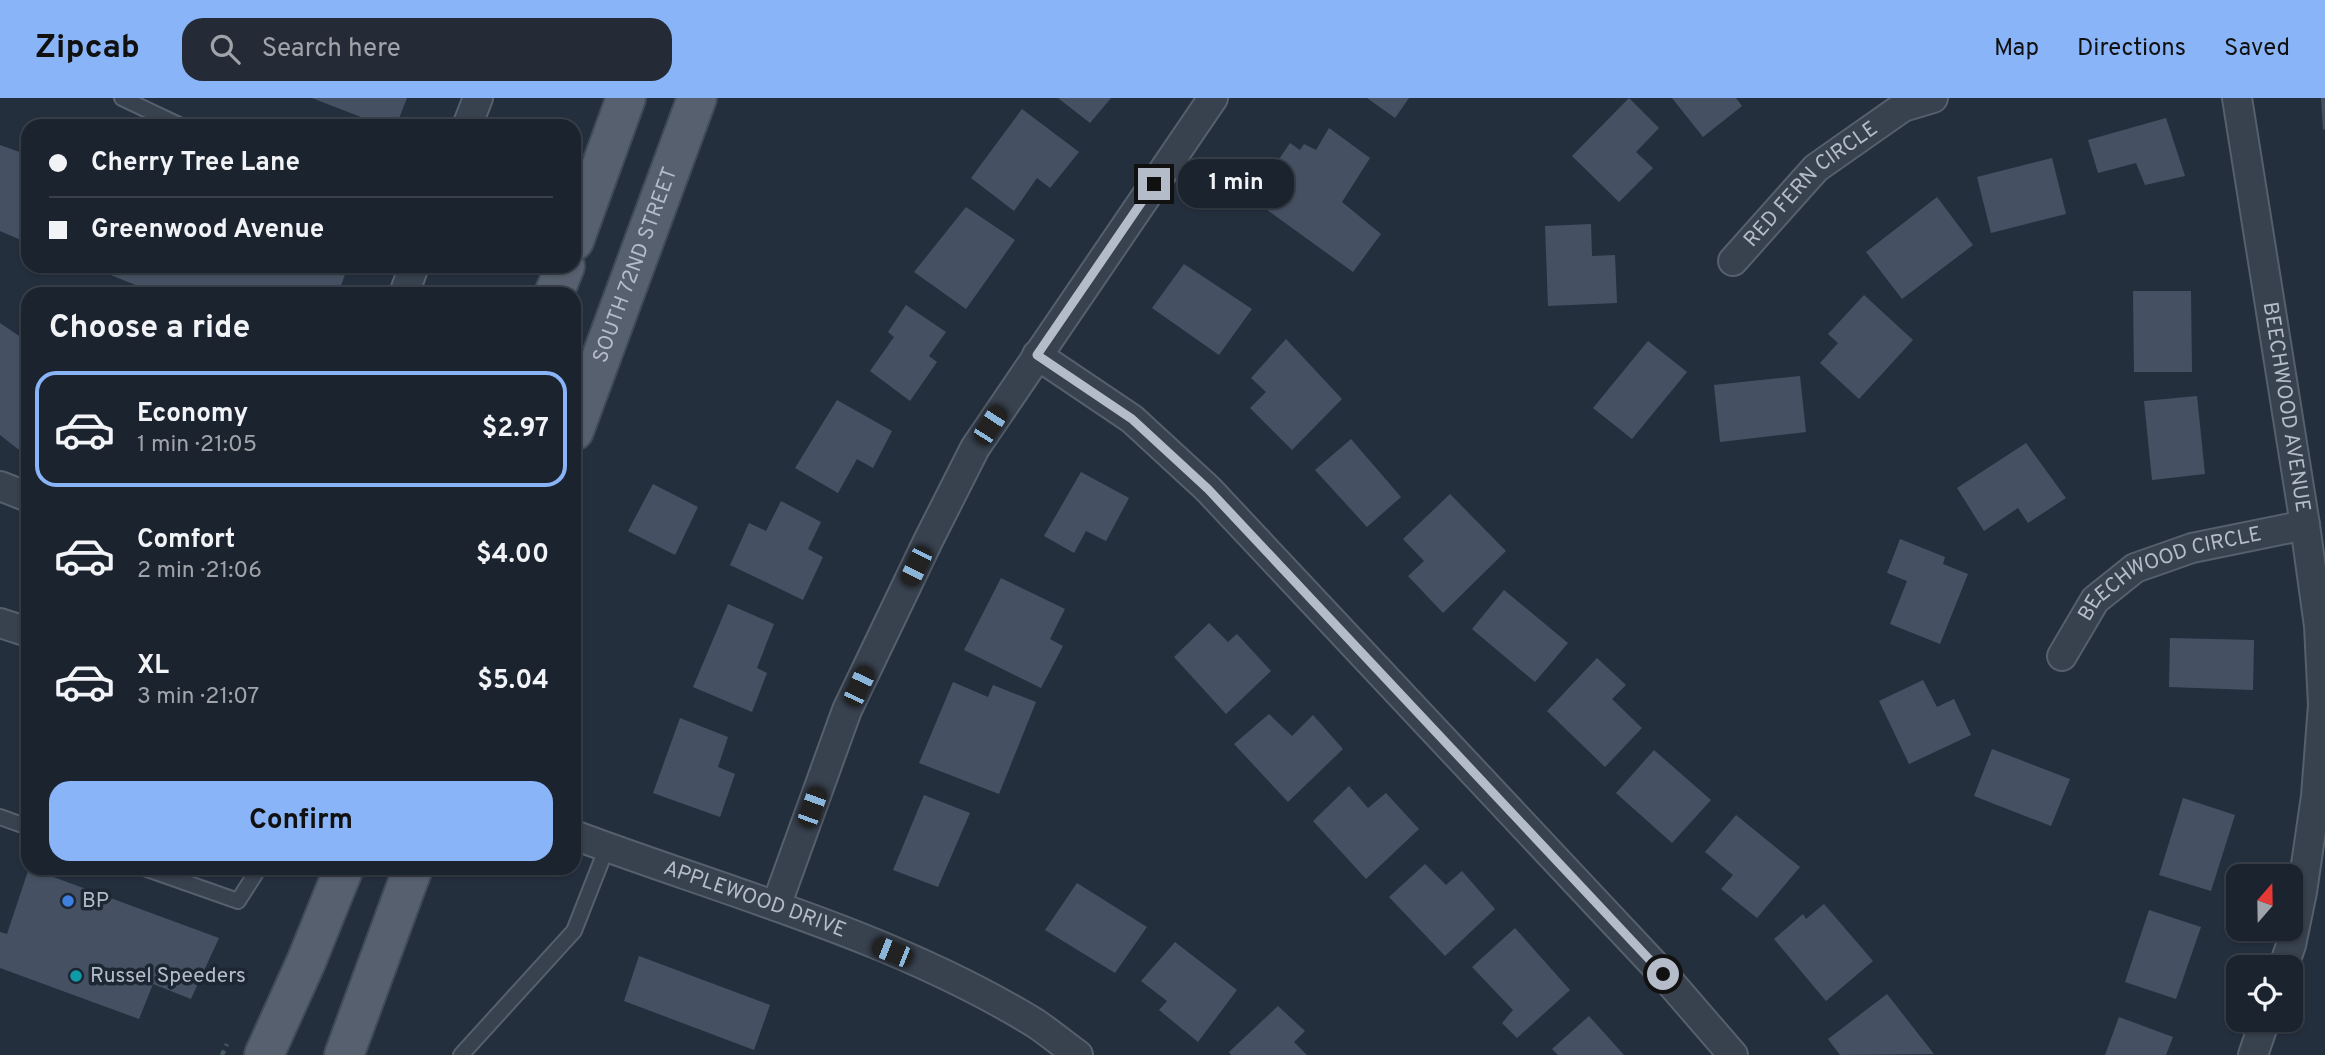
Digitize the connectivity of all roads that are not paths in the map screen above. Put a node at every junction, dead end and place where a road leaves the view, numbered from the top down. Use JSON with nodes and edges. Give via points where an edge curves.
{"nodes":[{"id":1,"x":122,"y":98,"type":"edge"},
{"id":2,"x":478,"y":98,"type":"edge"},
{"id":3,"x":626,"y":98,"type":"edge"},
{"id":4,"x":697,"y":98,"type":"edge"},
{"id":5,"x":1213,"y":98,"type":"edge"},
{"id":6,"x":1933,"y":98,"type":"edge"},
{"id":7,"x":2237,"y":98,"type":"edge"},
{"id":8,"x":166,"y":119,"type":"edge"},
{"id":9,"x":470,"y":119,"type":"edge"},
{"id":10,"x":581,"y":222,"type":"edge"},
{"id":11,"x":1734,"y":261,"type":"dead end"},
{"id":12,"x":1037,"y":355,"type":"junction"},
{"id":13,"x":581,"y":412,"type":"edge"},
{"id":14,"x":0,"y":486,"type":"edge"},
{"id":15,"x":21,"y":494,"type":"edge"},
{"id":16,"x":2305,"y":526,"type":"junction"},
{"id":17,"x":0,"y":623,"type":"edge"},
{"id":18,"x":21,"y":630,"type":"edge"},
{"id":19,"x":2062,"y":656,"type":"dead end"},
{"id":20,"x":0,"y":817,"type":"edge"},
{"id":21,"x":21,"y":824,"type":"edge"},
{"id":22,"x":581,"y":838,"type":"edge"},
{"id":23,"x":607,"y":847,"type":"junction"},
{"id":24,"x":164,"y":875,"type":"edge"},
{"id":25,"x":255,"y":875,"type":"edge"},
{"id":26,"x":341,"y":875,"type":"edge"},
{"id":27,"x":410,"y":875,"type":"edge"},
{"id":28,"x":776,"y":906,"type":"junction"},
{"id":29,"x":2288,"y":955,"type":"edge"},
{"id":30,"x":2261,"y":1032,"type":"edge"},
{"id":31,"x":264,"y":1055,"type":"edge"},
{"id":32,"x":344,"y":1055,"type":"edge"},
{"id":33,"x":461,"y":1055,"type":"edge"},
{"id":34,"x":1078,"y":1055,"type":"edge"},
{"id":35,"x":1733,"y":1055,"type":"edge"},
{"id":36,"x":2253,"y":1055,"type":"edge"}],
"edges":[{"from":1,"to":8,"type":"lane"},
{"from":2,"to":9,"type":"street"},
{"from":3,"to":10,"type":"main road"},
{"from":4,"to":13,"type":"main road","name":"SOUTH 72ND STREET"},
{"from":5,"to":12,"type":"street"},
{"from":6,"to":11,"type":"street","name":"RED FERN CIRCLE","via":[[1903,107],[1816,168]]},
{"from":7,"to":16,"type":"street","name":"BEECHWOOD AVENUE"},
{"from":12,"to":28,"type":"street","via":[[975,448],[847,710]]},
{"from":12,"to":35,"type":"street","via":[[1132,419],[1208,489],[1663,974]]},
{"from":14,"to":15,"type":"street"},
{"from":16,"to":19,"type":"street","name":"BEECHWOOD CIRCLE","via":[[2192,548],[2135,568],[2095,600]]},
{"from":16,"to":29,"type":"street","name":"BEECHWOOD AVENUE","via":[[2319,626],[2323,705],[2316,796]]},
{"from":17,"to":18,"type":"street"},
{"from":20,"to":21,"type":"lane"},
{"from":22,"to":23,"type":"street","name":"APPLEWOOD DRIVE"},
{"from":23,"to":28,"type":"street","name":"APPLEWOOD DRIVE"},
{"from":23,"to":33,"type":"lane","via":[[574,931]]},
{"from":24,"to":25,"type":"lane","via":[[238,901]]},
{"from":26,"to":31,"type":"main road"},
{"from":27,"to":32,"type":"main road"},
{"from":28,"to":34,"type":"street","name":"APPLEWOOD DRIVE","via":[[939,970],[1036,1024]]},
{"from":30,"to":36,"type":"street"}]}
